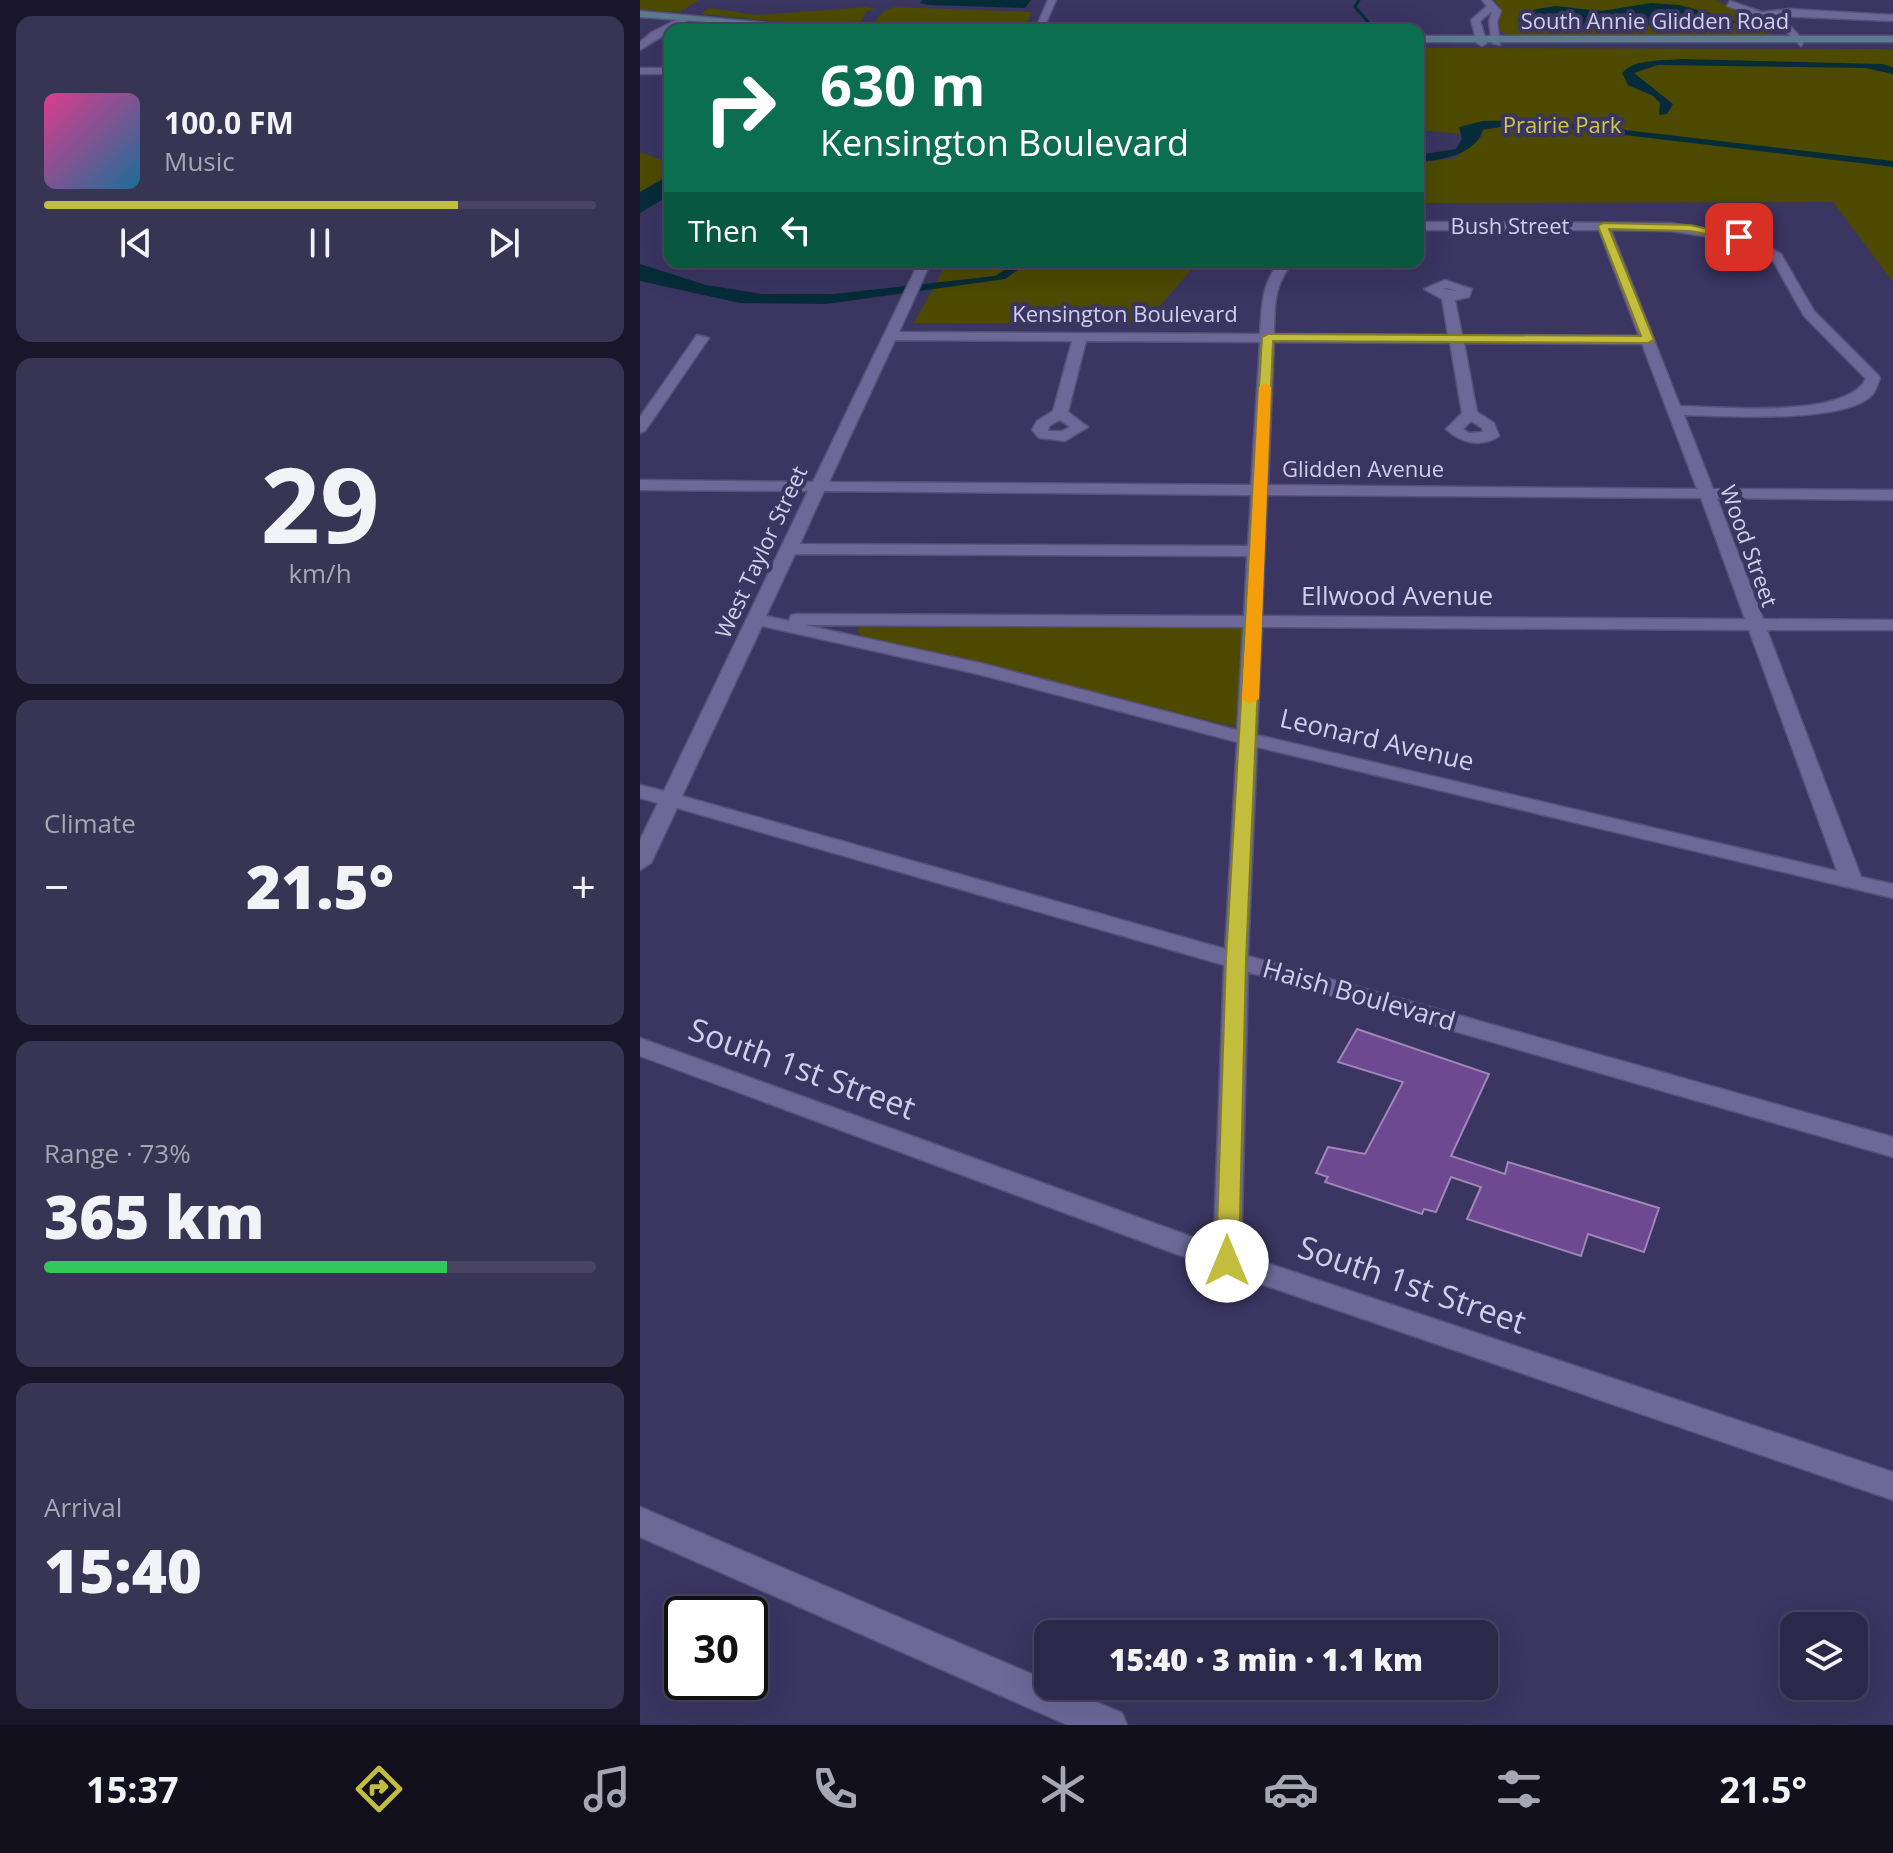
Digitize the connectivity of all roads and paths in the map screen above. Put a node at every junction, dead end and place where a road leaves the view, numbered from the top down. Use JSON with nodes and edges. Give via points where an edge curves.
{"nodes":[{"id":1,"x":1052,"y":0,"type":"edge"},
{"id":2,"x":1726,"y":2,"type":"edge"},
{"id":3,"x":1489,"y":3,"type":"edge"},
{"id":4,"x":640,"y":14,"type":"edge"},
{"id":5,"x":1767,"y":14,"type":"junction"},
{"id":6,"x":1752,"y":15,"type":"junction"},
{"id":7,"x":686,"y":18,"type":"junction"},
{"id":8,"x":1893,"y":18,"type":"edge"},
{"id":9,"x":640,"y":23,"type":"edge"},
{"id":10,"x":673,"y":24,"type":"edge"},
{"id":11,"x":748,"y":24,"type":"edge"},
{"id":12,"x":1042,"y":24,"type":"edge"},
{"id":13,"x":664,"y":25,"type":"edge"},
{"id":14,"x":664,"y":29,"type":"edge"},
{"id":15,"x":1424,"y":41,"type":"edge"},
{"id":16,"x":1481,"y":41,"type":"junction"},
{"id":17,"x":1496,"y":41,"type":"junction"},
{"id":18,"x":1782,"y":41,"type":"junction"},
{"id":19,"x":1800,"y":41,"type":"junction"},
{"id":20,"x":1893,"y":41,"type":"edge"},
{"id":21,"x":641,"y":44,"type":"edge"},
{"id":22,"x":640,"y":71,"type":"edge"},
{"id":23,"x":664,"y":71,"type":"edge"},
{"id":24,"x":1424,"y":226,"type":"edge"},
{"id":25,"x":1603,"y":226,"type":"junction"},
{"id":26,"x":922,"y":268,"type":"edge"},
{"id":27,"x":1282,"y":268,"type":"edge"},
{"id":28,"x":1448,"y":297,"type":"dead end"},
{"id":29,"x":889,"y":336,"type":"junction"},
{"id":30,"x":1080,"y":336,"type":"junction"},
{"id":31,"x":1268,"y":337,"type":"junction"},
{"id":32,"x":702,"y":338,"type":"dead end"},
{"id":33,"x":1455,"y":338,"type":"junction"},
{"id":34,"x":1648,"y":340,"type":"junction"},
{"id":35,"x":1675,"y":410,"type":"junction"},
{"id":36,"x":1060,"y":413,"type":"dead end"},
{"id":37,"x":1470,"y":414,"type":"dead end"},
{"id":38,"x":640,"y":428,"type":"edge"},
{"id":39,"x":640,"y":485,"type":"edge"},
{"id":40,"x":821,"y":487,"type":"junction"},
{"id":41,"x":1258,"y":490,"type":"junction"},
{"id":42,"x":1707,"y":494,"type":"junction"},
{"id":43,"x":1893,"y":495,"type":"edge"},
{"id":44,"x":791,"y":549,"type":"junction"},
{"id":45,"x":1256,"y":551,"type":"junction"},
{"id":46,"x":756,"y":619,"type":"junction"},
{"id":47,"x":1253,"y":621,"type":"junction"},
{"id":48,"x":1755,"y":624,"type":"junction"},
{"id":49,"x":1893,"y":625,"type":"edge"},
{"id":50,"x":1249,"y":739,"type":"junction"},
{"id":51,"x":640,"y":791,"type":"edge"},
{"id":52,"x":670,"y":800,"type":"junction"},
{"id":53,"x":640,"y":863,"type":"edge"},
{"id":54,"x":1852,"y":881,"type":"junction"},
{"id":55,"x":1893,"y":891,"type":"edge"},
{"id":56,"x":1236,"y":960,"type":"junction"},
{"id":57,"x":640,"y":1047,"type":"edge"},
{"id":58,"x":1893,"y":1147,"type":"edge"},
{"id":59,"x":1227,"y":1261,"type":"junction"},
{"id":60,"x":1893,"y":1486,"type":"edge"},
{"id":61,"x":640,"y":1522,"type":"edge"},
{"id":62,"x":1109,"y":1725,"type":"edge"}],
"edges":[{"from":1,"to":12,"type":"street"},
{"from":2,"to":5,"type":"street"},
{"from":2,"to":6,"type":"street"},
{"from":3,"to":16,"type":"street","via":[[1475,20]]},
{"from":3,"to":17,"type":"street","via":[[1497,11]]},
{"from":4,"to":7,"type":"main road"},
{"from":5,"to":6,"type":"street"},
{"from":5,"to":8,"type":"street"},
{"from":5,"to":19,"type":"street"},
{"from":6,"to":18,"type":"street"},
{"from":7,"to":10,"type":"street"},
{"from":7,"to":11,"type":"main road"},
{"from":9,"to":13,"type":"street"},
{"from":14,"to":21,"type":"street"},
{"from":15,"to":16,"type":"main road","name":"South Annie Glidden Road"},
{"from":16,"to":17,"type":"main road","name":"South Annie Glidden Road"},
{"from":17,"to":18,"type":"main road","name":"South Annie Glidden Road"},
{"from":18,"to":19,"type":"main road","name":"South Annie Glidden Road"},
{"from":19,"to":20,"type":"main road","name":"South Annie Glidden Road"},
{"from":22,"to":23,"type":"street"},
{"from":24,"to":25,"type":"street","name":"Bush Street"},
{"from":25,"to":34,"type":"street","name":"Wood Street"},
{"from":25,"to":35,"type":"street","name":"Bush Street","via":[[1707,230],[1765,249],[1780,260],[1819,326],[1873,378],[1865,395],[1830,408]]},
{"from":26,"to":29,"type":"street","name":"West Taylor Street"},
{"from":27,"to":31,"type":"street","via":[[1269,286]]},
{"from":28,"to":33,"type":"street"},
{"from":29,"to":30,"type":"street","name":"Kensington Boulevard"},
{"from":29,"to":40,"type":"street","name":"West Taylor Street"},
{"from":30,"to":31,"type":"street","name":"Kensington Boulevard"},
{"from":30,"to":36,"type":"street"},
{"from":31,"to":33,"type":"street","name":"Kensington Boulevard"},
{"from":31,"to":41,"type":"street"},
{"from":32,"to":38,"type":"street"},
{"from":33,"to":34,"type":"street","name":"Kensington Boulevard"},
{"from":33,"to":37,"type":"street"},
{"from":34,"to":35,"type":"street","name":"Wood Street"},
{"from":35,"to":42,"type":"street","name":"Wood Street"},
{"from":39,"to":40,"type":"street","name":"Glidden Avenue"},
{"from":40,"to":41,"type":"street","name":"Glidden Avenue"},
{"from":40,"to":44,"type":"street","name":"West Taylor Street"},
{"from":41,"to":42,"type":"street","name":"Glidden Avenue"},
{"from":41,"to":45,"type":"street"},
{"from":42,"to":43,"type":"street","name":"Glidden Avenue"},
{"from":42,"to":48,"type":"street","name":"Wood Street"},
{"from":44,"to":45,"type":"street"},
{"from":44,"to":46,"type":"street","name":"West Taylor Street"},
{"from":45,"to":47,"type":"street"},
{"from":46,"to":47,"type":"street","name":"Ellwood Avenue"},
{"from":46,"to":50,"type":"street","name":"Leonard Avenue","via":[[980,669]]},
{"from":46,"to":52,"type":"street","name":"West Taylor Street"},
{"from":47,"to":48,"type":"street","name":"Ellwood Avenue"},
{"from":47,"to":50,"type":"street"},
{"from":48,"to":49,"type":"street","name":"Ellwood Avenue"},
{"from":48,"to":54,"type":"street","name":"Wood Street"},
{"from":50,"to":54,"type":"street","name":"Leonard Avenue"},
{"from":50,"to":56,"type":"street"},
{"from":51,"to":52,"type":"street","name":"Haish Boulevard"},
{"from":52,"to":53,"type":"street","name":"West Taylor Street"},
{"from":52,"to":56,"type":"street","name":"Haish Boulevard"},
{"from":54,"to":55,"type":"street","name":"Leonard Avenue"},
{"from":56,"to":58,"type":"street","name":"Haish Boulevard"},
{"from":56,"to":59,"type":"street"},
{"from":57,"to":59,"type":"street","name":"South 1st Street"},
{"from":59,"to":60,"type":"street","name":"South 1st Street"},
{"from":61,"to":62,"type":"street"}]}
